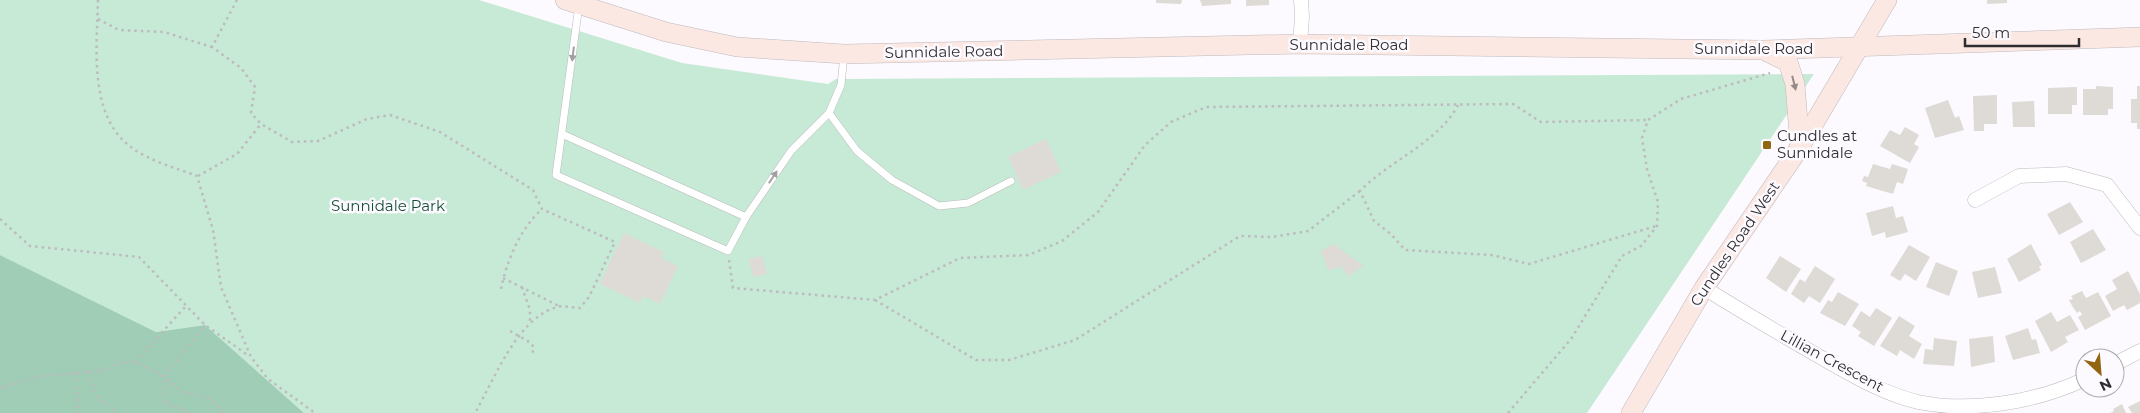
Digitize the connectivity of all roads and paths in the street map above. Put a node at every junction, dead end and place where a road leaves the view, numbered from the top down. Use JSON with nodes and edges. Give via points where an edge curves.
{"nodes":[{"id":1,"x":98,"y":0,"type":"edge"},
{"id":2,"x":237,"y":0,"type":"edge"},
{"id":3,"x":1301,"y":0,"type":"edge"},
{"id":4,"x":1887,"y":0,"type":"edge"},
{"id":5,"x":572,"y":3,"type":"edge"},
{"id":6,"x":98,"y":19,"type":"junction"},
{"id":7,"x":2140,"y":37,"type":"edge"},
{"id":8,"x":1300,"y":44,"type":"junction"},
{"id":9,"x":212,"y":47,"type":"junction"},
{"id":10,"x":1857,"y":48,"type":"junction"},
{"id":11,"x":1763,"y":50,"type":"junction"},
{"id":12,"x":844,"y":54,"type":"junction"},
{"id":13,"x":1729,"y":85,"type":"dead end"},
{"id":14,"x":1458,"y":105,"type":"junction"},
{"id":15,"x":830,"y":113,"type":"junction"},
{"id":16,"x":1648,"y":120,"type":"junction"},
{"id":17,"x":262,"y":124,"type":"junction"},
{"id":18,"x":562,"y":134,"type":"junction"},
{"id":19,"x":1800,"y":147,"type":"junction"},
{"id":20,"x":197,"y":176,"type":"junction"},
{"id":21,"x":1011,"y":181,"type":"dead end"},
{"id":22,"x":1360,"y":191,"type":"junction"},
{"id":23,"x":1976,"y":200,"type":"dead end"},
{"id":24,"x":542,"y":209,"type":"junction"},
{"id":25,"x":746,"y":217,"type":"junction"},
{"id":26,"x":0,"y":219,"type":"edge"},
{"id":27,"x":1657,"y":226,"type":"junction"},
{"id":28,"x":2140,"y":228,"type":"edge"},
{"id":29,"x":728,"y":251,"type":"junction"},
{"id":30,"x":503,"y":278,"type":"junction"},
{"id":31,"x":522,"y":287,"type":"junction"},
{"id":32,"x":1704,"y":288,"type":"junction"},
{"id":33,"x":501,"y":289,"type":"dead end"},
{"id":34,"x":875,"y":300,"type":"junction"},
{"id":35,"x":186,"y":306,"type":"junction"},
{"id":36,"x":559,"y":306,"type":"junction"},
{"id":37,"x":530,"y":324,"type":"junction"},
{"id":38,"x":205,"y":325,"type":"junction"},
{"id":39,"x":510,"y":331,"type":"dead end"},
{"id":40,"x":519,"y":336,"type":"junction"},
{"id":41,"x":2140,"y":351,"type":"edge"},
{"id":42,"x":532,"y":354,"type":"dead end"},
{"id":43,"x":251,"y":357,"type":"junction"},
{"id":44,"x":2125,"y":359,"type":"edge"},
{"id":45,"x":135,"y":362,"type":"junction"},
{"id":46,"x":87,"y":372,"type":"junction"},
{"id":47,"x":75,"y":373,"type":"junction"},
{"id":48,"x":164,"y":376,"type":"junction"},
{"id":49,"x":2075,"y":384,"type":"edge"},
{"id":50,"x":0,"y":388,"type":"edge"},
{"id":51,"x":79,"y":413,"type":"edge"},
{"id":52,"x":118,"y":413,"type":"edge"},
{"id":53,"x":189,"y":413,"type":"edge"},
{"id":54,"x":225,"y":413,"type":"edge"},
{"id":55,"x":315,"y":413,"type":"edge"},
{"id":56,"x":475,"y":413,"type":"edge"},
{"id":57,"x":1508,"y":413,"type":"edge"},
{"id":58,"x":1631,"y":413,"type":"edge"}],
"edges":[{"from":1,"to":6,"type":"path"},
{"from":2,"to":9,"type":"path"},
{"from":3,"to":8,"type":"street"},
{"from":4,"to":10,"type":"main road","name":"Cundles Road West"},
{"from":5,"to":12,"type":"main road","name":"Sunnidale Road","via":[[666,32],[737,46]]},
{"from":5,"to":18,"type":"lane","one_way":true},
{"from":6,"to":9,"type":"path","via":[[119,30],[164,32]]},
{"from":6,"to":20,"type":"path","via":[[96,70],[101,101],[116,132],[131,147]]},
{"from":7,"to":10,"type":"main road","name":"Sunnidale Road"},
{"from":8,"to":11,"type":"main road","name":"Sunnidale Road"},
{"from":8,"to":12,"type":"main road","name":"Sunnidale Road"},
{"from":9,"to":17,"type":"path","via":[[240,68],[255,87],[251,113]]},
{"from":10,"to":11,"type":"main road","name":"Sunnidale Road"},
{"from":10,"to":19,"type":"main road","name":"Cundles Road West"},
{"from":11,"to":19,"type":"main road","one_way":true,"via":[[1788,62],[1795,84]]},
{"from":12,"to":15,"type":"lane","via":[[841,84]]},
{"from":13,"to":16,"type":"path","via":[[1681,99]]},
{"from":14,"to":16,"type":"path","via":[[1513,104],[1541,122]]},
{"from":14,"to":22,"type":"path","via":[[1450,120]]},
{"from":14,"to":34,"type":"path","via":[[1206,107],[1171,122],[1145,146],[1098,212],[1062,241],[1029,256],[960,258]]},
{"from":15,"to":21,"type":"lane","via":[[857,151],[892,180],[939,206],[968,203]]},
{"from":25,"to":15,"type":"lane","one_way":true,"via":[[791,151]]},
{"from":16,"to":27,"type":"path","via":[[1642,138],[1647,169],[1658,202]]},
{"from":17,"to":20,"type":"path","via":[[237,154]]},
{"from":17,"to":24,"type":"path","via":[[292,142],[318,141],[367,119],[390,116],[440,132],[533,190]]},
{"from":18,"to":25,"type":"lane"},
{"from":18,"to":29,"type":"lane","via":[[556,174]]},
{"from":19,"to":32,"type":"main road","name":"Cundles Road West"},
{"from":20,"to":43,"type":"path","via":[[213,230],[221,287]]},
{"from":22,"to":27,"type":"path","via":[[1374,221],[1405,250],[1492,255],[1529,264]]},
{"from":22,"to":34,"type":"path","via":[[1308,231],[1272,237],[1240,236],[1075,340],[1009,360],[976,360]]},
{"from":23,"to":28,"type":"street","via":[[2020,176],[2066,174],[2107,185]]},
{"from":24,"to":30,"type":"path","via":[[529,221]]},
{"from":24,"to":36,"type":"path","via":[[615,242],[589,298],[580,308]]},
{"from":25,"to":29,"type":"lane"},
{"from":26,"to":35,"type":"path","via":[[30,246],[138,257]]},
{"from":27,"to":57,"type":"path","via":[[1641,246],[1622,256],[1571,339]]},
{"from":29,"to":34,"type":"path","via":[[733,288]]},
{"from":30,"to":31,"type":"path"},
{"from":30,"to":33,"type":"path"},
{"from":31,"to":36,"type":"path"},
{"from":31,"to":37,"type":"path","via":[[530,310]]},
{"from":32,"to":49,"type":"street","name":"Lillian Crescent","via":[[1867,383],[1919,402],[1969,406],[2015,402],[2060,391]]},
{"from":32,"to":58,"type":"main road","name":"Cundles Road West"},
{"from":35,"to":38,"type":"path"},
{"from":35,"to":45,"type":"path"},
{"from":36,"to":37,"type":"path"},
{"from":37,"to":40,"type":"path"},
{"from":38,"to":43,"type":"path"},
{"from":38,"to":48,"type":"path"},
{"from":39,"to":40,"type":"path"},
{"from":40,"to":42,"type":"path","via":[[531,343],[534,348]]},
{"from":40,"to":56,"type":"path"},
{"from":41,"to":44,"type":"street"},
{"from":43,"to":55,"type":"path","via":[[268,379]]},
{"from":45,"to":46,"type":"path"},
{"from":45,"to":48,"type":"path"},
{"from":46,"to":47,"type":"path"},
{"from":46,"to":52,"type":"path","via":[[100,399]]},
{"from":47,"to":50,"type":"path","via":[[36,377]]},
{"from":47,"to":51,"type":"path"},
{"from":48,"to":53,"type":"path","via":[[165,402]]},
{"from":48,"to":54,"type":"path","via":[[183,392],[207,397]]}]}
